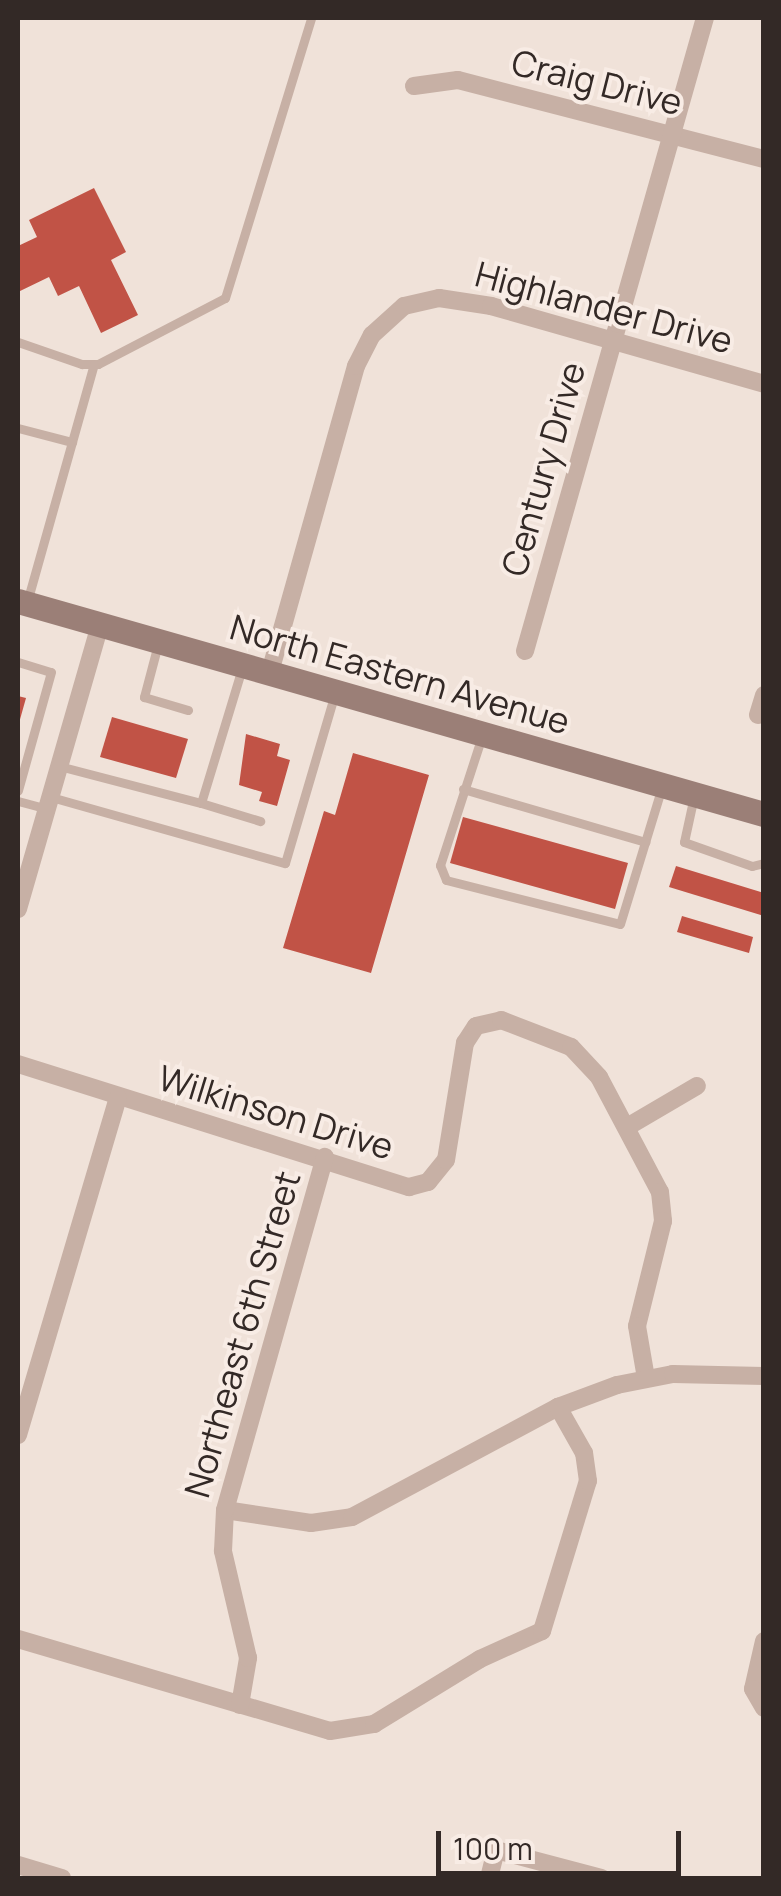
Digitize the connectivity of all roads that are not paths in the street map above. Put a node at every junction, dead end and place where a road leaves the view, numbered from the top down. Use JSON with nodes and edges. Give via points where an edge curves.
{"nodes":[{"id":1,"x":311,"y":18,"type":"edge"},
{"id":2,"x":701,"y":18,"type":"edge"},
{"id":3,"x":414,"y":86,"type":"dead end"},
{"id":4,"x":672,"y":136,"type":"junction"},
{"id":5,"x":764,"y":159,"type":"edge"},
{"id":6,"x":614,"y":341,"type":"junction"},
{"id":7,"x":18,"y":342,"type":"edge"},
{"id":8,"x":94,"y":364,"type":"junction"},
{"id":9,"x":764,"y":384,"type":"edge"},
{"id":10,"x":18,"y":428,"type":"edge"},
{"id":11,"x":72,"y":442,"type":"junction"},
{"id":12,"x":22,"y":603,"type":"edge"},
{"id":13,"x":100,"y":625,"type":"junction"},
{"id":14,"x":159,"y":642,"type":"junction"},
{"id":15,"x":525,"y":650,"type":"dead end"},
{"id":16,"x":18,"y":662,"type":"edge"},
{"id":17,"x":243,"y":665,"type":"junction"},
{"id":18,"x":270,"y":672,"type":"junction"},
{"id":19,"x":335,"y":691,"type":"junction"},
{"id":20,"x":764,"y":694,"type":"edge"},
{"id":21,"x":188,"y":710,"type":"dead end"},
{"id":22,"x":758,"y":715,"type":"dead end"},
{"id":23,"x":483,"y":734,"type":"junction"},
{"id":24,"x":60,"y":766,"type":"junction"},
{"id":25,"x":662,"y":785,"type":"junction"},
{"id":26,"x":18,"y":790,"type":"edge"},
{"id":27,"x":463,"y":790,"type":"junction"},
{"id":28,"x":694,"y":794,"type":"junction"},
{"id":29,"x":18,"y":802,"type":"edge"},
{"id":30,"x":49,"y":803,"type":"junction"},
{"id":31,"x":201,"y":803,"type":"junction"},
{"id":32,"x":764,"y":814,"type":"edge"},
{"id":33,"x":260,"y":821,"type":"dead end"},
{"id":34,"x":645,"y":842,"type":"junction"},
{"id":35,"x":762,"y":866,"type":"edge"},
{"id":36,"x":18,"y":909,"type":"edge"},
{"id":37,"x":18,"y":1045,"type":"edge"},
{"id":38,"x":18,"y":1064,"type":"edge"},
{"id":39,"x":45,"y":1072,"type":"junction"},
{"id":40,"x":698,"y":1086,"type":"dead end"},
{"id":41,"x":118,"y":1098,"type":"junction"},
{"id":42,"x":627,"y":1127,"type":"junction"},
{"id":43,"x":326,"y":1157,"type":"junction"},
{"id":44,"x":764,"y":1376,"type":"edge"},
{"id":45,"x":646,"y":1378,"type":"junction"},
{"id":46,"x":558,"y":1407,"type":"junction"},
{"id":47,"x":18,"y":1435,"type":"edge"},
{"id":48,"x":225,"y":1510,"type":"junction"},
{"id":49,"x":18,"y":1640,"type":"edge"},
{"id":50,"x":764,"y":1640,"type":"edge"},
{"id":51,"x":760,"y":1703,"type":"edge"},
{"id":52,"x":240,"y":1705,"type":"junction"},
{"id":53,"x":18,"y":1865,"type":"edge"},
{"id":54,"x":62,"y":1878,"type":"edge"},
{"id":55,"x":488,"y":1878,"type":"edge"},
{"id":56,"x":601,"y":1878,"type":"edge"}],
"edges":[{"from":1,"to":8,"type":"lane","via":[[225,298]]},
{"from":2,"to":4,"type":"street","name":"Century Drive"},
{"from":3,"to":4,"type":"street","name":"Craig Drive","via":[[458,80]]},
{"from":4,"to":5,"type":"street","name":"Craig Drive"},
{"from":4,"to":6,"type":"street","name":"Century Drive"},
{"from":6,"to":9,"type":"street","name":"Highlander Drive"},
{"from":6,"to":15,"type":"street","name":"Century Drive"},
{"from":6,"to":18,"type":"street","name":"Highlander Drive","via":[[462,300],[420,301],[382,324],[356,366]]},
{"from":7,"to":8,"type":"lane"},
{"from":8,"to":11,"type":"lane"},
{"from":10,"to":11,"type":"lane"},
{"from":11,"to":12,"type":"lane"},
{"from":12,"to":13,"type":"main road","name":"North Eastern Avenue"},
{"from":13,"to":14,"type":"main road","name":"North Eastern Avenue"},
{"from":13,"to":24,"type":"street"},
{"from":14,"to":17,"type":"main road","name":"North Eastern Avenue"},
{"from":14,"to":21,"type":"lane","via":[[144,697]]},
{"from":16,"to":26,"type":"lane","via":[[51,672]]},
{"from":17,"to":18,"type":"main road","name":"North Eastern Avenue"},
{"from":17,"to":31,"type":"lane"},
{"from":18,"to":19,"type":"main road","name":"North Eastern Avenue"},
{"from":19,"to":23,"type":"main road","name":"North Eastern Avenue"},
{"from":19,"to":30,"type":"lane","via":[[285,863]]},
{"from":20,"to":22,"type":"street"},
{"from":23,"to":25,"type":"main road","name":"North Eastern Avenue"},
{"from":23,"to":27,"type":"lane"},
{"from":24,"to":30,"type":"street"},
{"from":24,"to":31,"type":"lane"},
{"from":25,"to":28,"type":"main road","name":"North Eastern Avenue"},
{"from":25,"to":34,"type":"lane"},
{"from":27,"to":34,"type":"lane"},
{"from":27,"to":34,"type":"lane","via":[[440,866],[446,880],[614,926],[624,921]]},
{"from":28,"to":32,"type":"main road","name":"North Eastern Avenue"},
{"from":28,"to":35,"type":"lane","via":[[684,842]]},
{"from":29,"to":30,"type":"lane"},
{"from":30,"to":36,"type":"street"},
{"from":31,"to":33,"type":"lane"},
{"from":37,"to":39,"type":"street"},
{"from":38,"to":39,"type":"street","name":"Wilkinson Drive"},
{"from":39,"to":41,"type":"street","name":"Wilkinson Drive"},
{"from":40,"to":42,"type":"street"},
{"from":41,"to":43,"type":"street","name":"Wilkinson Drive"},
{"from":41,"to":47,"type":"street"},
{"from":42,"to":43,"type":"street","name":"Wilkinson Drive","via":[[581,1054],[490,1018],[465,1042],[446,1160],[435,1176],[409,1187]]},
{"from":42,"to":45,"type":"street","name":"Wilkinson Drive","via":[[655,1176],[663,1210],[637,1326]]},
{"from":43,"to":48,"type":"street","name":"Northeast 6th Street"},
{"from":44,"to":45,"type":"street"},
{"from":45,"to":46,"type":"street"},
{"from":46,"to":48,"type":"street","via":[[352,1517],[311,1523]]},
{"from":46,"to":52,"type":"street","via":[[584,1454],[588,1481],[542,1632],[480,1659],[356,1730],[330,1731]]},
{"from":48,"to":52,"type":"street","name":"Northeast 6th Street","via":[[223,1550],[248,1658]]},
{"from":49,"to":52,"type":"street"},
{"from":50,"to":51,"type":"street"},
{"from":53,"to":54,"type":"street"},
{"from":55,"to":56,"type":"street","via":[[496,1850]]}]}
